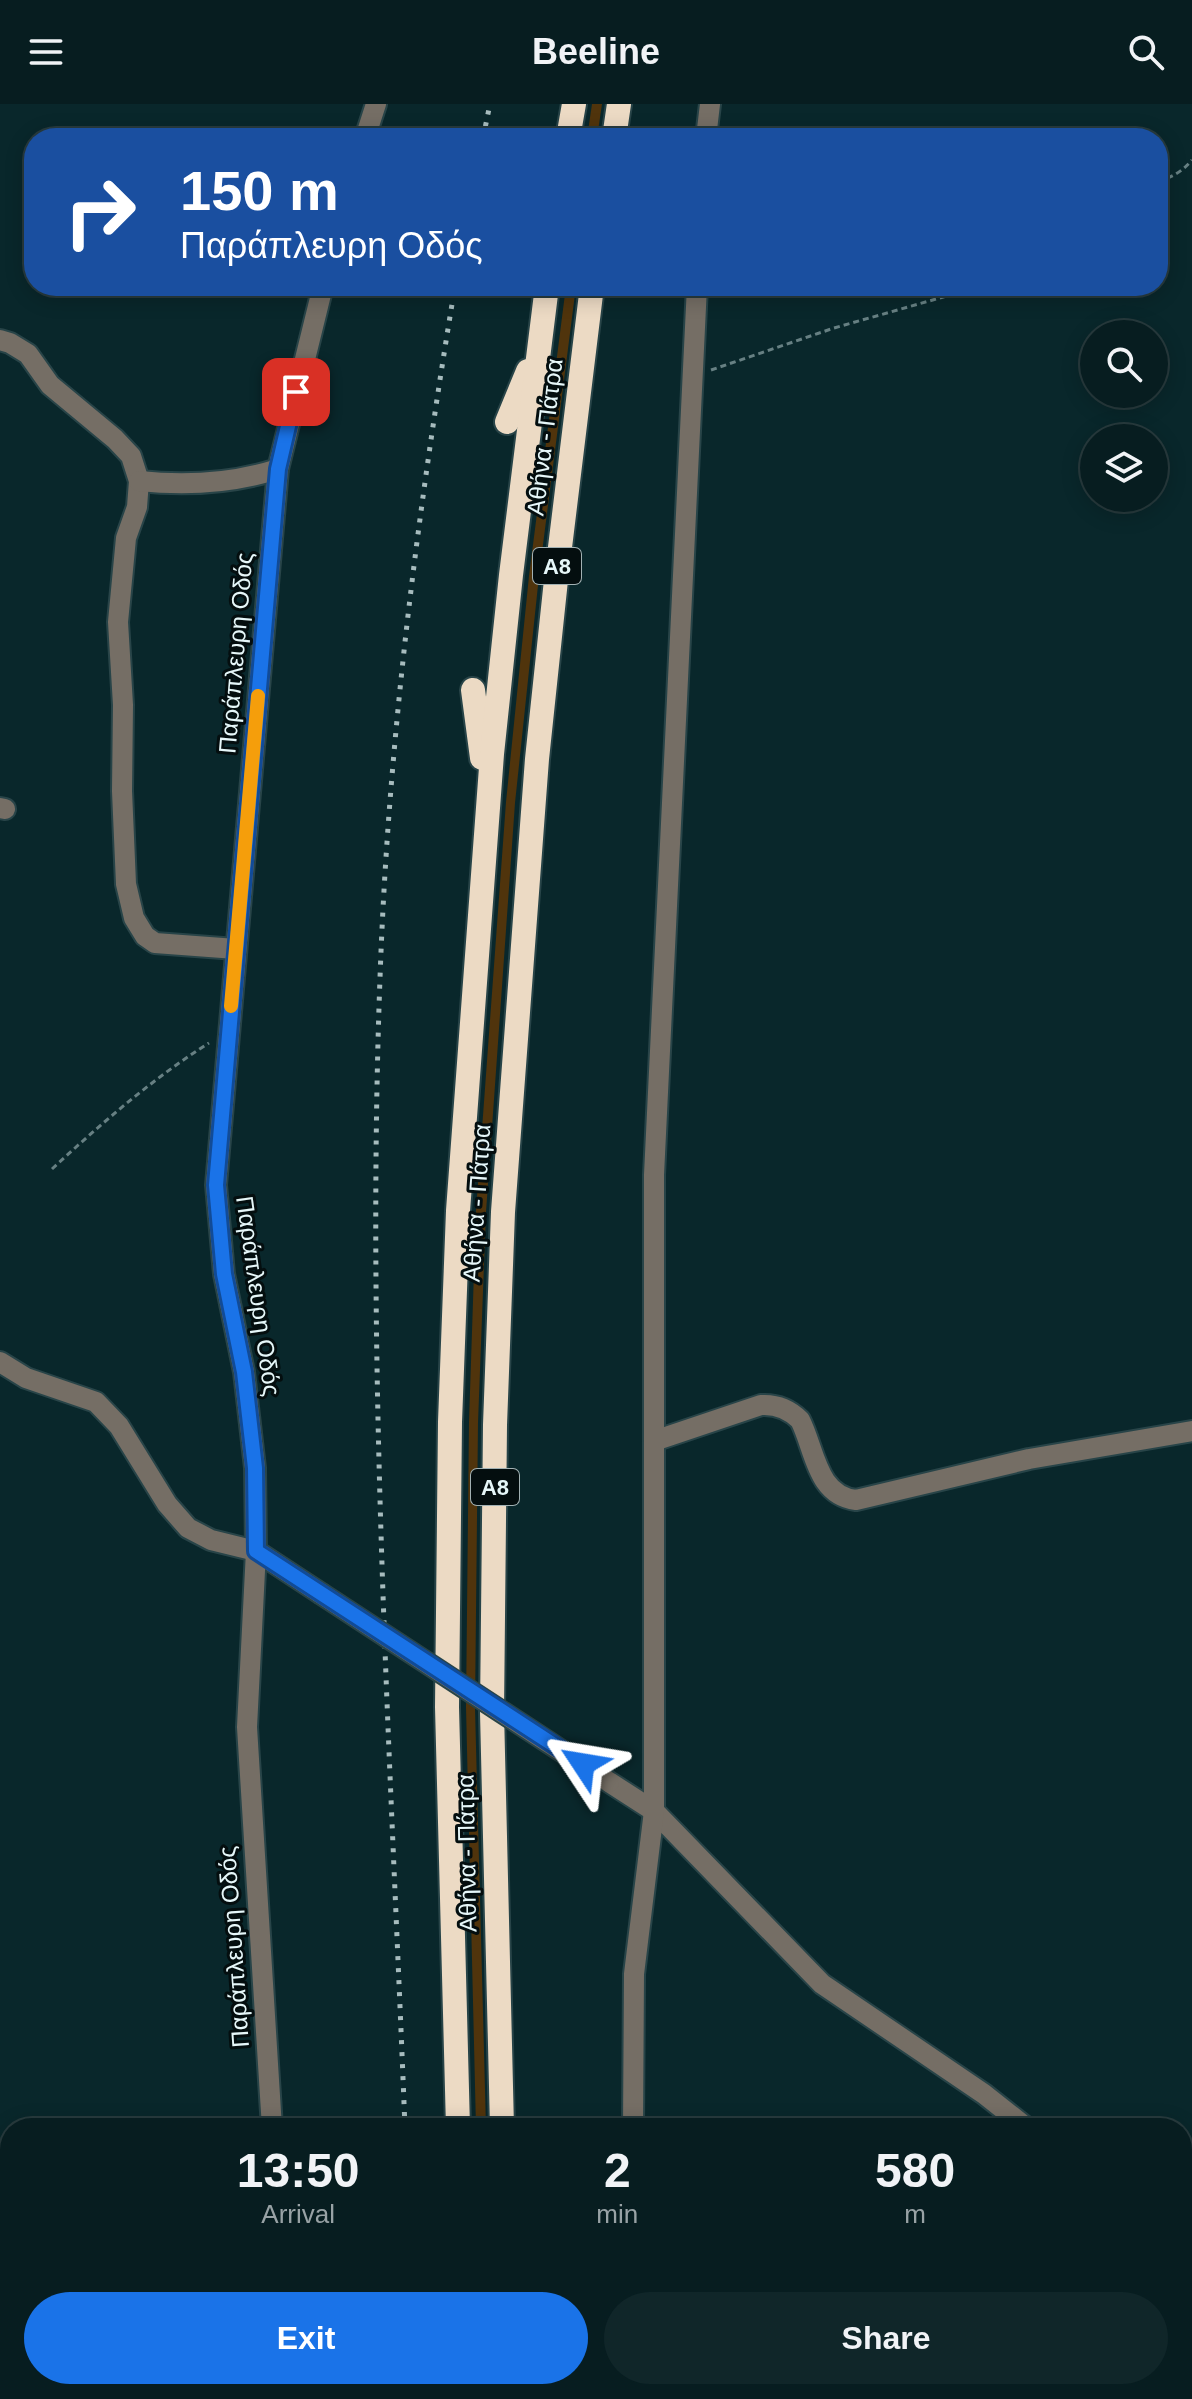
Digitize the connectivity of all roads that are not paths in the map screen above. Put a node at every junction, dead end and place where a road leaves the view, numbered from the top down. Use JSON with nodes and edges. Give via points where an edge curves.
{"nodes":[{"id":1,"x":376,"y":104,"type":"edge"},
{"id":2,"x":574,"y":104,"type":"edge"},
{"id":3,"x":619,"y":104,"type":"edge"},
{"id":4,"x":710,"y":104,"type":"edge"},
{"id":5,"x":368,"y":128,"type":"edge"},
{"id":6,"x":570,"y":128,"type":"edge"},
{"id":7,"x":615,"y":128,"type":"edge"},
{"id":8,"x":707,"y":128,"type":"edge"},
{"id":9,"x":321,"y":296,"type":"edge"},
{"id":10,"x":546,"y":296,"type":"edge"},
{"id":11,"x":591,"y":296,"type":"edge"},
{"id":12,"x":696,"y":296,"type":"edge"},
{"id":13,"x":541,"y":339,"type":"junction"},
{"id":14,"x":0,"y":340,"type":"edge"},
{"id":15,"x":507,"y":422,"type":"dead end"},
{"id":16,"x":278,"y":469,"type":"junction"},
{"id":17,"x":139,"y":481,"type":"junction"},
{"id":18,"x":473,"y":690,"type":"dead end"},
{"id":19,"x":488,"y":800,"type":"junction"},
{"id":20,"x":236,"y":949,"type":"junction"},
{"id":21,"x":0,"y":1362,"type":"edge"},
{"id":22,"x":1192,"y":1431,"type":"edge"},
{"id":23,"x":654,"y":1441,"type":"junction"},
{"id":24,"x":256,"y":1551,"type":"junction"},
{"id":25,"x":654,"y":1811,"type":"junction"},
{"id":26,"x":271,"y":2118,"type":"edge"},
{"id":27,"x":458,"y":2118,"type":"edge"},
{"id":28,"x":502,"y":2118,"type":"edge"},
{"id":29,"x":633,"y":2118,"type":"edge"},
{"id":30,"x":1014,"y":2118,"type":"edge"}],
"edges":[{"from":1,"to":5,"type":"street"},
{"from":2,"to":6,"type":"highway"},
{"from":3,"to":7,"type":"highway"},
{"from":4,"to":8,"type":"street"},
{"from":9,"to":16,"type":"street","name":"Παράπλευρη Οδός"},
{"from":10,"to":13,"type":"highway","name":"Αθήνα - Πάτρα","number":"Α8"},
{"from":11,"to":28,"type":"highway","name":"Αθήνα - Πάτρα","number":"Α8","via":[[534,790],[502,1243],[492,1712]]},
{"from":12,"to":23,"type":"street","via":[[654,1175]]},
{"from":13,"to":15,"type":"highway"},
{"from":13,"to":19,"type":"highway","name":"Αθήνα - Πάτρα","number":"Α8"},
{"from":14,"to":17,"type":"street","via":[[28,354],[50,385],[115,439],[131,456]]},
{"from":16,"to":17,"type":"street","via":[[228,480]]},
{"from":16,"to":20,"type":"street","name":"Παράπλευρη Οδός"},
{"from":17,"to":20,"type":"street","via":[[126,538],[118,622],[126,884],[134,918],[155,943]]},
{"from":18,"to":19,"type":"highway"},
{"from":19,"to":27,"type":"highway","name":"Αθήνα - Πάτρα","number":"Α8","via":[[458,1211],[450,1422],[447,1707]]},
{"from":20,"to":24,"type":"street","name":"Παράπλευρη Οδός","via":[[216,1185],[224,1274],[244,1372],[255,1468]]},
{"from":21,"to":24,"type":"street","via":[[26,1378],[96,1402],[119,1426],[188,1528]]},
{"from":22,"to":23,"type":"street","via":[[1016,1461],[856,1500],[831,1491],[800,1420],[777,1405],[761,1405]]},
{"from":23,"to":25,"type":"street"},
{"from":24,"to":25,"type":"street","bridge":true},
{"from":24,"to":26,"type":"street","name":"Παράπλευρη Οδός","via":[[247,1727]]},
{"from":25,"to":29,"type":"street","via":[[634,1974]]},
{"from":25,"to":30,"type":"street","via":[[822,1984]]}]}
